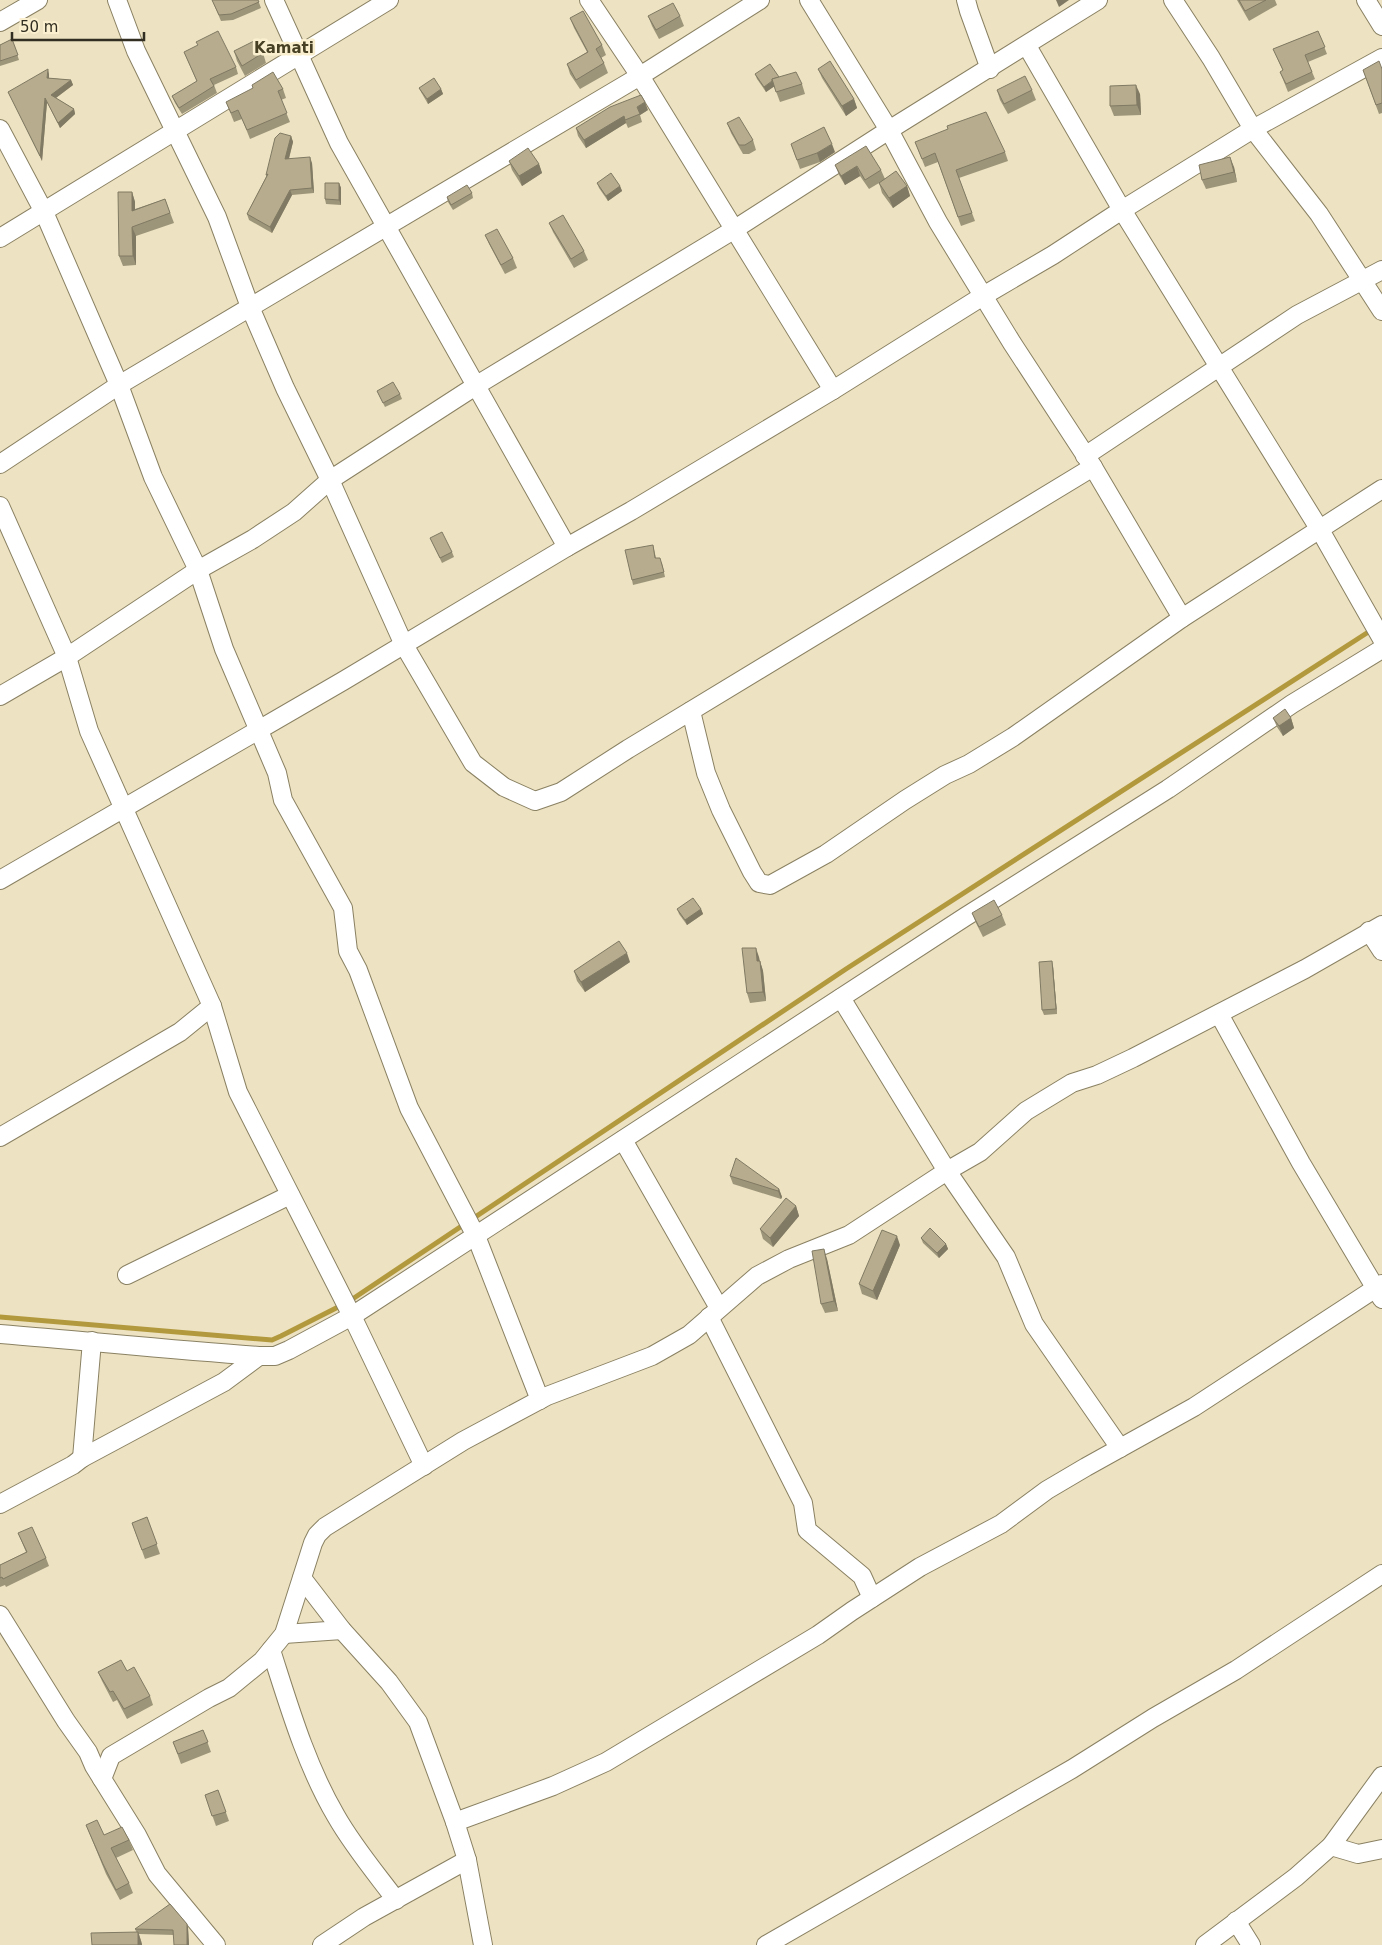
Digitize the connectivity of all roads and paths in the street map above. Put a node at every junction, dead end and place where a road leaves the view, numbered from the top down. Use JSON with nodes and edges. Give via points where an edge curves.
{"nodes":[{"id":1,"x":38,"y":0,"type":"edge"},
{"id":2,"x":117,"y":0,"type":"edge"},
{"id":3,"x":274,"y":0,"type":"edge"},
{"id":4,"x":389,"y":0,"type":"edge"},
{"id":5,"x":589,"y":0,"type":"edge"},
{"id":6,"x":760,"y":0,"type":"edge"},
{"id":7,"x":809,"y":0,"type":"edge"},
{"id":8,"x":966,"y":0,"type":"edge"},
{"id":9,"x":1098,"y":0,"type":"edge"},
{"id":10,"x":1173,"y":0,"type":"edge"},
{"id":11,"x":1366,"y":0,"type":"edge"},
{"id":12,"x":0,"y":22,"type":"edge"},
{"id":13,"x":1382,"y":26,"type":"edge"},
{"id":14,"x":1026,"y":46,"type":"junction"},
{"id":15,"x":300,"y":55,"type":"junction"},
{"id":16,"x":1382,"y":58,"type":"edge"},
{"id":17,"x":990,"y":69,"type":"junction"},
{"id":18,"x":640,"y":76,"type":"junction"},
{"id":19,"x":0,"y":129,"type":"edge"},
{"id":20,"x":1253,"y":129,"type":"junction"},
{"id":21,"x":890,"y":130,"type":"junction"},
{"id":22,"x":175,"y":131,"type":"junction"},
{"id":23,"x":1122,"y":210,"type":"junction"},
{"id":24,"x":44,"y":212,"type":"junction"},
{"id":25,"x":386,"y":228,"type":"junction"},
{"id":26,"x":735,"y":229,"type":"junction"},
{"id":27,"x":0,"y":238,"type":"edge"},
{"id":28,"x":1382,"y":270,"type":"edge"},
{"id":29,"x":1363,"y":280,"type":"junction"},
{"id":30,"x":983,"y":296,"type":"junction"},
{"id":31,"x":250,"y":307,"type":"junction"},
{"id":32,"x":1382,"y":310,"type":"edge"},
{"id":33,"x":1219,"y":366,"type":"junction"},
{"id":34,"x":119,"y":385,"type":"junction"},
{"id":35,"x":477,"y":385,"type":"junction"},
{"id":36,"x":833,"y":390,"type":"junction"},
{"id":37,"x":1089,"y":461,"type":"junction"},
{"id":38,"x":0,"y":464,"type":"edge"},
{"id":39,"x":330,"y":480,"type":"junction"},
{"id":40,"x":1382,"y":489,"type":"edge"},
{"id":41,"x":0,"y":506,"type":"edge"},
{"id":42,"x":1320,"y":530,"type":"junction"},
{"id":43,"x":567,"y":547,"type":"junction"},
{"id":44,"x":198,"y":570,"type":"junction"},
{"id":45,"x":1182,"y":618,"type":"junction"},
{"id":46,"x":1382,"y":640,"type":"edge"},
{"id":47,"x":404,"y":645,"type":"junction"},
{"id":48,"x":1382,"y":649,"type":"edge"},
{"id":49,"x":67,"y":657,"type":"junction"},
{"id":50,"x":0,"y":696,"type":"edge"},
{"id":51,"x":691,"y":711,"type":"junction"},
{"id":52,"x":258,"y":730,"type":"junction"},
{"id":53,"x":124,"y":808,"type":"junction"},
{"id":54,"x":0,"y":880,"type":"edge"},
{"id":55,"x":1376,"y":928,"type":"edge"},
{"id":56,"x":1382,"y":951,"type":"edge"},
{"id":57,"x":841,"y":998,"type":"junction"},
{"id":58,"x":212,"y":1006,"type":"junction"},
{"id":59,"x":1219,"y":1014,"type":"junction"},
{"id":60,"x":0,"y":1137,"type":"edge"},
{"id":61,"x":623,"y":1140,"type":"junction"},
{"id":62,"x":946,"y":1171,"type":"junction"},
{"id":63,"x":290,"y":1195,"type":"junction"},
{"id":64,"x":476,"y":1236,"type":"junction"},
{"id":65,"x":127,"y":1275,"type":"dead end"},
{"id":66,"x":1380,"y":1291,"type":"edge"},
{"id":67,"x":714,"y":1313,"type":"junction"},
{"id":68,"x":352,"y":1316,"type":"junction"},
{"id":69,"x":0,"y":1334,"type":"edge"},
{"id":70,"x":92,"y":1342,"type":"junction"},
{"id":71,"x":259,"y":1356,"type":"junction"},
{"id":72,"x":540,"y":1400,"type":"junction"},
{"id":73,"x":1120,"y":1448,"type":"junction"},
{"id":74,"x":82,"y":1458,"type":"junction"},
{"id":75,"x":424,"y":1466,"type":"junction"},
{"id":76,"x":0,"y":1504,"type":"edge"},
{"id":77,"x":1382,"y":1574,"type":"edge"},
{"id":78,"x":302,"y":1578,"type":"junction"},
{"id":79,"x":872,"y":1598,"type":"junction"},
{"id":80,"x":0,"y":1615,"type":"edge"},
{"id":81,"x":342,"y":1630,"type":"junction"},
{"id":82,"x":284,"y":1634,"type":"junction"},
{"id":83,"x":271,"y":1650,"type":"junction"},
{"id":84,"x":88,"y":1752,"type":"junction"},
{"id":85,"x":111,"y":1756,"type":"junction"},
{"id":86,"x":1382,"y":1776,"type":"edge"},
{"id":87,"x":102,"y":1779,"type":"junction"},
{"id":88,"x":455,"y":1822,"type":"junction"},
{"id":89,"x":1330,"y":1846,"type":"junction"},
{"id":90,"x":1382,"y":1849,"type":"edge"},
{"id":91,"x":467,"y":1860,"type":"junction"},
{"id":92,"x":396,"y":1900,"type":"junction"},
{"id":93,"x":1236,"y":1921,"type":"junction"},
{"id":94,"x":216,"y":1945,"type":"edge"},
{"id":95,"x":322,"y":1945,"type":"edge"},
{"id":96,"x":483,"y":1945,"type":"edge"},
{"id":97,"x":766,"y":1945,"type":"edge"},
{"id":98,"x":1206,"y":1945,"type":"edge"},
{"id":99,"x":1251,"y":1945,"type":"edge"}],
"edges":[{"from":1,"to":12,"type":"street"},
{"from":2,"to":22,"type":"street","via":[[136,50]]},
{"from":3,"to":15,"type":"street"},
{"from":4,"to":15,"type":"street"},
{"from":5,"to":18,"type":"street"},
{"from":6,"to":18,"type":"street"},
{"from":7,"to":21,"type":"street"},
{"from":8,"to":17,"type":"street"},
{"from":9,"to":14,"type":"street"},
{"from":10,"to":20,"type":"street"},
{"from":11,"to":13,"type":"street"},
{"from":14,"to":17,"type":"street"},
{"from":14,"to":23,"type":"street"},
{"from":15,"to":22,"type":"street"},
{"from":15,"to":25,"type":"street","via":[[339,143]]},
{"from":16,"to":20,"type":"street"},
{"from":17,"to":21,"type":"street"},
{"from":18,"to":25,"type":"street"},
{"from":18,"to":26,"type":"street"},
{"from":19,"to":24,"type":"street"},
{"from":20,"to":23,"type":"street"},
{"from":20,"to":29,"type":"street","via":[[1320,214]]},
{"from":21,"to":26,"type":"street"},
{"from":21,"to":30,"type":"street","via":[[938,222]]},
{"from":22,"to":24,"type":"street"},
{"from":22,"to":31,"type":"street","via":[[217,217]]},
{"from":23,"to":30,"type":"street","via":[[1053,256]]},
{"from":23,"to":33,"type":"street"},
{"from":24,"to":27,"type":"street"},
{"from":24,"to":34,"type":"street"},
{"from":25,"to":31,"type":"street"},
{"from":25,"to":35,"type":"street"},
{"from":26,"to":35,"type":"street"},
{"from":26,"to":36,"type":"street"},
{"from":28,"to":29,"type":"street"},
{"from":29,"to":32,"type":"street"},
{"from":29,"to":33,"type":"street","via":[[1297,315]]},
{"from":30,"to":36,"type":"street"},
{"from":30,"to":37,"type":"street"},
{"from":31,"to":34,"type":"street"},
{"from":31,"to":39,"type":"street"},
{"from":33,"to":37,"type":"street"},
{"from":33,"to":42,"type":"street"},
{"from":34,"to":38,"type":"street"},
{"from":34,"to":44,"type":"street","via":[[153,477]]},
{"from":35,"to":39,"type":"street"},
{"from":35,"to":43,"type":"street"},
{"from":36,"to":43,"type":"street"},
{"from":37,"to":45,"type":"street"},
{"from":37,"to":51,"type":"street"},
{"from":39,"to":44,"type":"street","via":[[294,512]]},
{"from":39,"to":47,"type":"street"},
{"from":40,"to":42,"type":"street"},
{"from":41,"to":49,"type":"street"},
{"from":42,"to":45,"type":"street"},
{"from":42,"to":46,"type":"street"},
{"from":43,"to":47,"type":"street"},
{"from":44,"to":49,"type":"street"},
{"from":44,"to":52,"type":"street","via":[[224,649]]},
{"from":45,"to":51,"type":"street","via":[[1013,737],[945,775],[826,854],[770,885],[760,883],[752,872],[721,810],[706,773]]},
{"from":47,"to":51,"type":"street","via":[[474,763],[504,787],[535,801],[561,792]]},
{"from":47,"to":52,"type":"street"},
{"from":48,"to":57,"type":"street","via":[[1292,704],[1168,788]]},
{"from":49,"to":50,"type":"street"},
{"from":49,"to":53,"type":"street","via":[[90,731]]},
{"from":52,"to":53,"type":"street"},
{"from":52,"to":64,"type":"street","via":[[283,800],[343,908],[348,951],[410,1108]]},
{"from":53,"to":54,"type":"street"},
{"from":53,"to":58,"type":"street"},
{"from":55,"to":56,"type":"street"},
{"from":55,"to":59,"type":"street"},
{"from":57,"to":61,"type":"street"},
{"from":57,"to":62,"type":"street"},
{"from":58,"to":60,"type":"street","via":[[180,1032]]},
{"from":58,"to":63,"type":"street","via":[[238,1092]]},
{"from":59,"to":62,"type":"street","via":[[1119,1064],[1072,1083],[1026,1111],[980,1152]]},
{"from":59,"to":66,"type":"street","via":[[1301,1163]]},
{"from":61,"to":64,"type":"street"},
{"from":61,"to":67,"type":"street"},
{"from":62,"to":67,"type":"street","via":[[849,1235],[789,1259],[757,1276]]},
{"from":62,"to":73,"type":"street","via":[[1006,1258],[1034,1324]]},
{"from":63,"to":65,"type":"street"},
{"from":63,"to":68,"type":"street"},
{"from":64,"to":68,"type":"street"},
{"from":64,"to":72,"type":"street"},
{"from":66,"to":73,"type":"street","via":[[1194,1407]]},
{"from":67,"to":72,"type":"street","via":[[689,1335],[652,1356]]},
{"from":67,"to":79,"type":"street","via":[[803,1503],[808,1530],[862,1576]]},
{"from":68,"to":71,"type":"street","via":[[289,1350],[275,1356]]},
{"from":68,"to":75,"type":"street"},
{"from":69,"to":70,"type":"street"},
{"from":70,"to":71,"type":"street"},
{"from":70,"to":74,"type":"street"},
{"from":71,"to":74,"type":"street","via":[[224,1382]]},
{"from":72,"to":75,"type":"street"},
{"from":73,"to":79,"type":"street","via":[[1047,1490],[1001,1524]]},
{"from":74,"to":76,"type":"street"},
{"from":75,"to":78,"type":"street","via":[[325,1527],[313,1543]]},
{"from":77,"to":97,"type":"street","via":[[1236,1670],[1072,1769]]},
{"from":78,"to":81,"type":"street"},
{"from":78,"to":82,"type":"street"},
{"from":79,"to":88,"type":"street","via":[[818,1635],[606,1762],[554,1786]]},
{"from":80,"to":84,"type":"street"},
{"from":81,"to":82,"type":"street"},
{"from":81,"to":88,"type":"street","via":[[389,1682],[418,1722]]},
{"from":82,"to":83,"type":"street"},
{"from":83,"to":85,"type":"street","via":[[248,1674],[228,1688]]},
{"from":83,"to":92,"type":"street","via":[[310,1765],[336,1816]]},
{"from":84,"to":85,"type":"street"},
{"from":84,"to":87,"type":"street"},
{"from":85,"to":87,"type":"street"},
{"from":86,"to":89,"type":"street"},
{"from":87,"to":94,"type":"street","via":[[138,1835],[157,1874]]},
{"from":88,"to":91,"type":"street"},
{"from":89,"to":90,"type":"street","via":[[1358,1854]]},
{"from":89,"to":93,"type":"street","via":[[1296,1878]]},
{"from":91,"to":92,"type":"street"},
{"from":91,"to":96,"type":"street"},
{"from":92,"to":95,"type":"street"},
{"from":93,"to":98,"type":"street"},
{"from":93,"to":99,"type":"street"}]}
